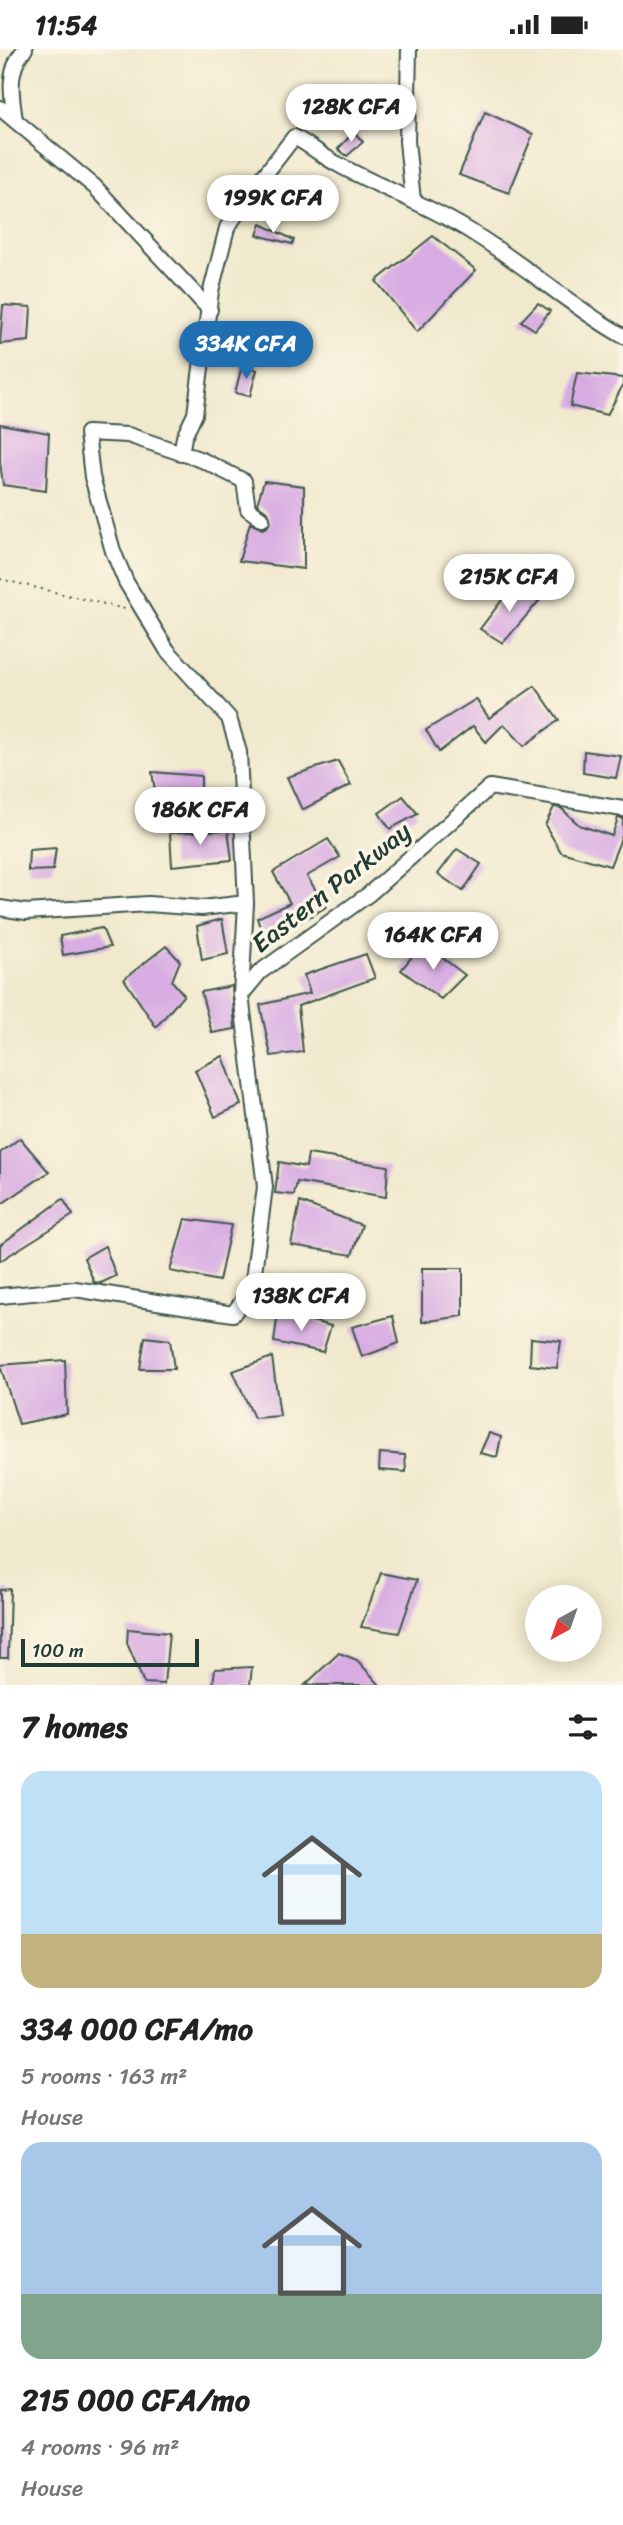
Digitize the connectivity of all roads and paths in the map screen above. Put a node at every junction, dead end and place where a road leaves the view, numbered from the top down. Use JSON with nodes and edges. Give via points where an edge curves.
{"nodes":[{"id":1,"x":25,"y":49,"type":"edge"},
{"id":2,"x":409,"y":49,"type":"edge"},
{"id":3,"x":0,"y":108,"type":"edge"},
{"id":4,"x":15,"y":120,"type":"junction"},
{"id":5,"x":413,"y":201,"type":"junction"},
{"id":6,"x":210,"y":310,"type":"junction"},
{"id":7,"x":623,"y":336,"type":"edge"},
{"id":8,"x":181,"y":454,"type":"junction"},
{"id":9,"x":262,"y":519,"type":"dead end"},
{"id":10,"x":0,"y":579,"type":"edge"},
{"id":11,"x":144,"y":614,"type":"junction"},
{"id":12,"x":623,"y":809,"type":"edge"},
{"id":13,"x":246,"y":903,"type":"junction"},
{"id":14,"x":0,"y":908,"type":"edge"},
{"id":15,"x":242,"y":995,"type":"junction"},
{"id":16,"x":0,"y":1296,"type":"edge"}],
"edges":[{"from":1,"to":4,"type":"street","via":[[16,59],[10,90]]},
{"from":2,"to":5,"type":"street","via":[[407,141]]},
{"from":3,"to":4,"type":"street"},
{"from":4,"to":6,"type":"street","via":[[95,187]]},
{"from":5,"to":6,"type":"street","via":[[336,164],[294,137],[227,228]]},
{"from":5,"to":7,"type":"street","via":[[475,233]]},
{"from":6,"to":8,"type":"street","via":[[195,414]]},
{"from":8,"to":9,"type":"street","via":[[244,481],[248,509]]},
{"from":8,"to":11,"type":"street","via":[[128,435],[87,433],[92,477],[113,551]]},
{"from":10,"to":11,"type":"path"},
{"from":11,"to":13,"type":"street","via":[[167,649],[229,718],[239,752]]},
{"from":12,"to":15,"type":"street","name":"Eastern Parkway","via":[[490,787],[369,894],[260,972]]},
{"from":13,"to":14,"type":"street","via":[[26,912]]},
{"from":13,"to":15,"type":"street"},
{"from":15,"to":16,"type":"street","via":[[265,1187],[252,1288],[233,1314],[75,1289]]}]}
